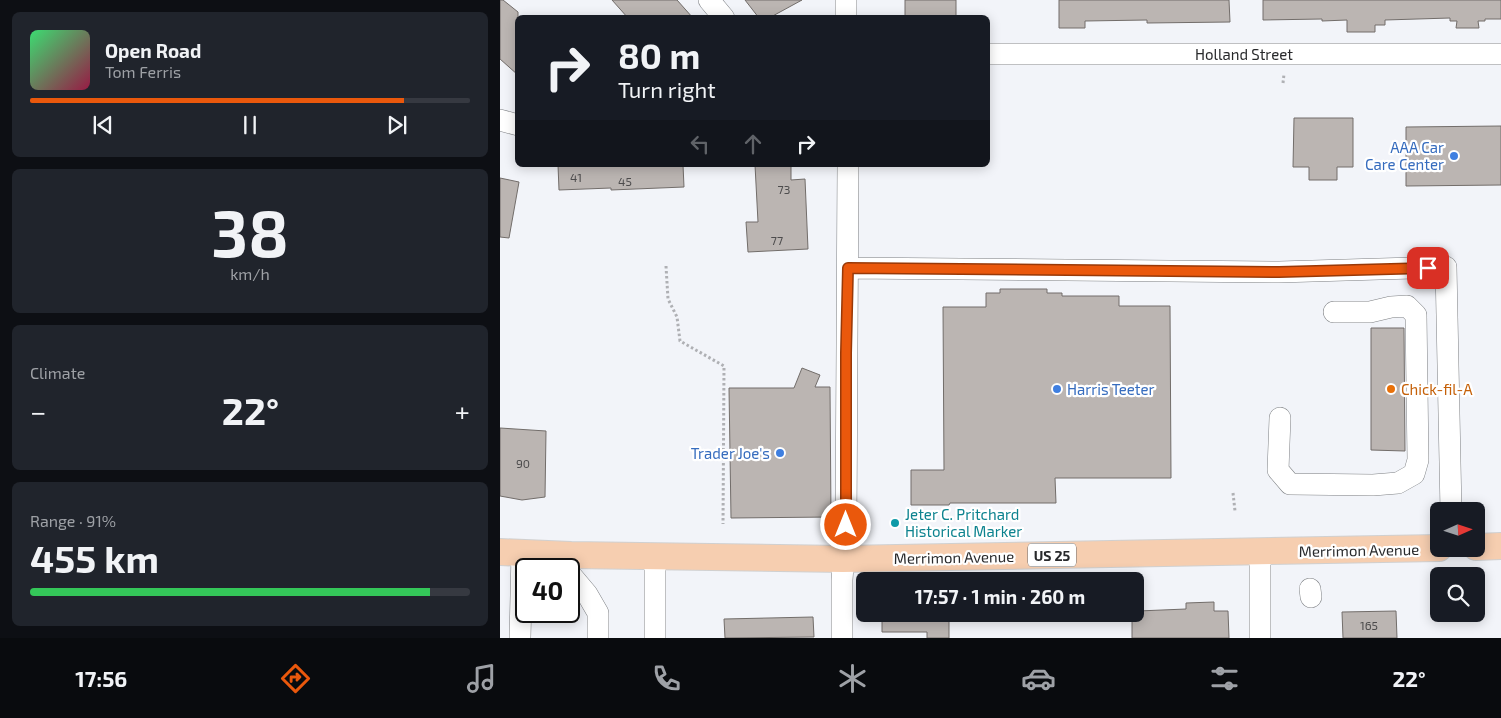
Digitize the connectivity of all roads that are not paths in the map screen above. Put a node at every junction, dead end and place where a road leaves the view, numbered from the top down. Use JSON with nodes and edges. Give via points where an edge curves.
{"nodes":[{"id":1,"x":709,"y":0,"type":"edge"},
{"id":2,"x":846,"y":0,"type":"edge"},
{"id":3,"x":722,"y":15,"type":"edge"},
{"id":4,"x":846,"y":15,"type":"edge"},
{"id":5,"x":990,"y":54,"type":"edge"},
{"id":6,"x":1501,"y":54,"type":"edge"},
{"id":7,"x":500,"y":120,"type":"edge"},
{"id":8,"x":515,"y":124,"type":"edge"},
{"id":9,"x":848,"y":167,"type":"edge"},
{"id":10,"x":848,"y":268,"type":"junction"},
{"id":11,"x":1334,"y":312,"type":"dead end"},
{"id":12,"x":1280,"y":418,"type":"dead end"},
{"id":13,"x":1451,"y":502,"type":"edge"},
{"id":14,"x":1501,"y":546,"type":"edge"},
{"id":15,"x":1485,"y":547,"type":"edge"},
{"id":16,"x":1430,"y":548,"type":"edge"},
{"id":17,"x":511,"y":552,"type":"edge"},
{"id":18,"x":1260,"y":552,"type":"junction"},
{"id":19,"x":655,"y":556,"type":"junction"},
{"id":20,"x":843,"y":559,"type":"junction"},
{"id":21,"x":580,"y":586,"type":"edge"},
{"id":22,"x":520,"y":638,"type":"edge"},
{"id":23,"x":598,"y":638,"type":"edge"},
{"id":24,"x":655,"y":638,"type":"edge"},
{"id":25,"x":842,"y":638,"type":"edge"},
{"id":26,"x":1260,"y":638,"type":"edge"}],
"edges":[{"from":1,"to":3,"type":"street"},
{"from":2,"to":4,"type":"street"},
{"from":5,"to":6,"type":"street","name":"Holland Street"},
{"from":7,"to":8,"type":"street"},
{"from":9,"to":10,"type":"street"},
{"from":10,"to":13,"type":"street","via":[[1279,272],[1446,267]]},
{"from":10,"to":20,"type":"street"},
{"from":11,"to":12,"type":"street","via":[[1370,312],[1407,306],[1416,315],[1418,460],[1414,474],[1398,483],[1290,484],[1278,470]]},
{"from":14,"to":15,"type":"main road"},
{"from":16,"to":18,"type":"main road","name":"Merrimon Avenue","number":"US 25"},
{"from":17,"to":19,"type":"main road","name":"Merrimon Avenue","number":"US 25"},
{"from":17,"to":22,"type":"street"},
{"from":18,"to":20,"type":"main road","name":"Merrimon Avenue","number":"US 25"},
{"from":18,"to":26,"type":"street"},
{"from":19,"to":20,"type":"main road","name":"Merrimon Avenue","number":"US 25"},
{"from":19,"to":24,"type":"street"},
{"from":20,"to":25,"type":"street"},
{"from":21,"to":23,"type":"street","via":[[598,613]]}]}
